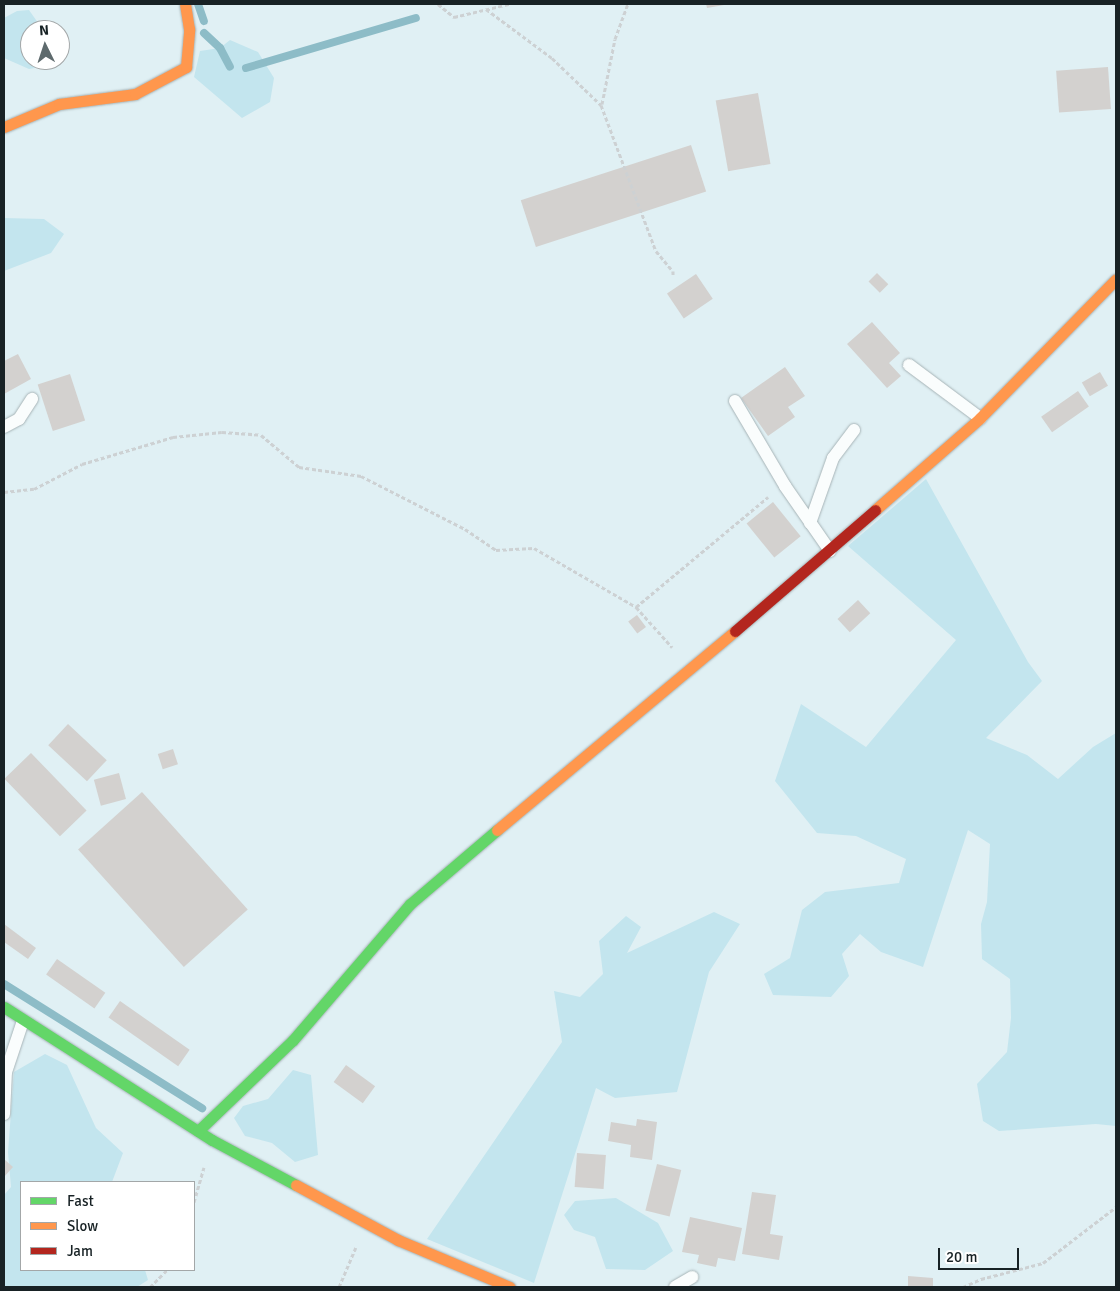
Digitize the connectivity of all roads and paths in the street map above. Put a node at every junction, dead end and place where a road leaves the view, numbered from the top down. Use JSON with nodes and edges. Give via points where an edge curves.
{"nodes":[{"id":1,"x":185,"y":4,"type":"edge"},
{"id":2,"x":438,"y":4,"type":"edge"},
{"id":3,"x":509,"y":4,"type":"edge"},
{"id":4,"x":628,"y":4,"type":"edge"},
{"id":5,"x":486,"y":10,"type":"junction"},
{"id":6,"x":601,"y":105,"type":"junction"},
{"id":7,"x":4,"y":127,"type":"edge"},
{"id":8,"x":673,"y":277,"type":"dead end"},
{"id":9,"x":1116,"y":279,"type":"edge"},
{"id":10,"x":908,"y":365,"type":"dead end"},
{"id":11,"x":32,"y":398,"type":"dead end"},
{"id":12,"x":735,"y":401,"type":"dead end"},
{"id":13,"x":980,"y":418,"type":"junction"},
{"id":14,"x":4,"y":427,"type":"edge"},
{"id":15,"x":854,"y":430,"type":"dead end"},
{"id":16,"x":785,"y":486,"type":"junction"},
{"id":17,"x":4,"y":492,"type":"edge"},
{"id":18,"x":810,"y":523,"type":"junction"},
{"id":19,"x":830,"y":550,"type":"junction"},
{"id":20,"x":636,"y":607,"type":"junction"},
{"id":21,"x":691,"y":668,"type":"junction"},
{"id":22,"x":4,"y":1007,"type":"edge"},
{"id":23,"x":23,"y":1021,"type":"junction"},
{"id":24,"x":4,"y":1114,"type":"edge"},
{"id":25,"x":198,"y":1131,"type":"junction"},
{"id":26,"x":212,"y":1140,"type":"junction"},
{"id":27,"x":195,"y":1199,"type":"edge"},
{"id":28,"x":1116,"y":1207,"type":"edge"},
{"id":29,"x":367,"y":1224,"type":"junction"},
{"id":30,"x":166,"y":1271,"type":"edge"},
{"id":31,"x":692,"y":1277,"type":"dead end"},
{"id":32,"x":150,"y":1287,"type":"edge"},
{"id":33,"x":339,"y":1287,"type":"edge"},
{"id":34,"x":510,"y":1287,"type":"edge"},
{"id":35,"x":675,"y":1287,"type":"edge"},
{"id":36,"x":963,"y":1287,"type":"edge"}],
"edges":[{"from":1,"to":7,"type":"street","via":[[189,29],[186,67],[135,94],[59,104]]},
{"from":2,"to":5,"type":"path","via":[[454,17]]},
{"from":3,"to":5,"type":"path"},
{"from":4,"to":6,"type":"path","via":[[615,39]]},
{"from":5,"to":6,"type":"path","via":[[552,58]]},
{"from":6,"to":8,"type":"path","via":[[656,251],[673,271]]},
{"from":9,"to":13,"type":"street"},
{"from":10,"to":13,"type":"lane"},
{"from":11,"to":14,"type":"lane","via":[[19,419]]},
{"from":12,"to":16,"type":"lane"},
{"from":13,"to":19,"type":"street"},
{"from":15,"to":18,"type":"lane","via":[[834,458]]},
{"from":16,"to":18,"type":"lane"},
{"from":16,"to":20,"type":"path","via":[[730,527]]},
{"from":17,"to":20,"type":"path","via":[[34,489],[82,464],[173,438],[222,432],[261,435],[298,467],[361,476],[465,529],[496,550],[534,548]]},
{"from":18,"to":19,"type":"lane"},
{"from":19,"to":21,"type":"street"},
{"from":20,"to":21,"type":"path"},
{"from":21,"to":25,"type":"street","via":[[410,904],[293,1040]]},
{"from":22,"to":23,"type":"street"},
{"from":23,"to":24,"type":"lane","via":[[6,1072]]},
{"from":23,"to":25,"type":"street"},
{"from":25,"to":26,"type":"street"},
{"from":26,"to":27,"type":"path"},
{"from":26,"to":29,"type":"street"},
{"from":28,"to":36,"type":"path","via":[[1043,1263],[980,1279]]},
{"from":29,"to":33,"type":"path"},
{"from":29,"to":34,"type":"street"},
{"from":30,"to":32,"type":"path"},
{"from":31,"to":35,"type":"lane"}]}
